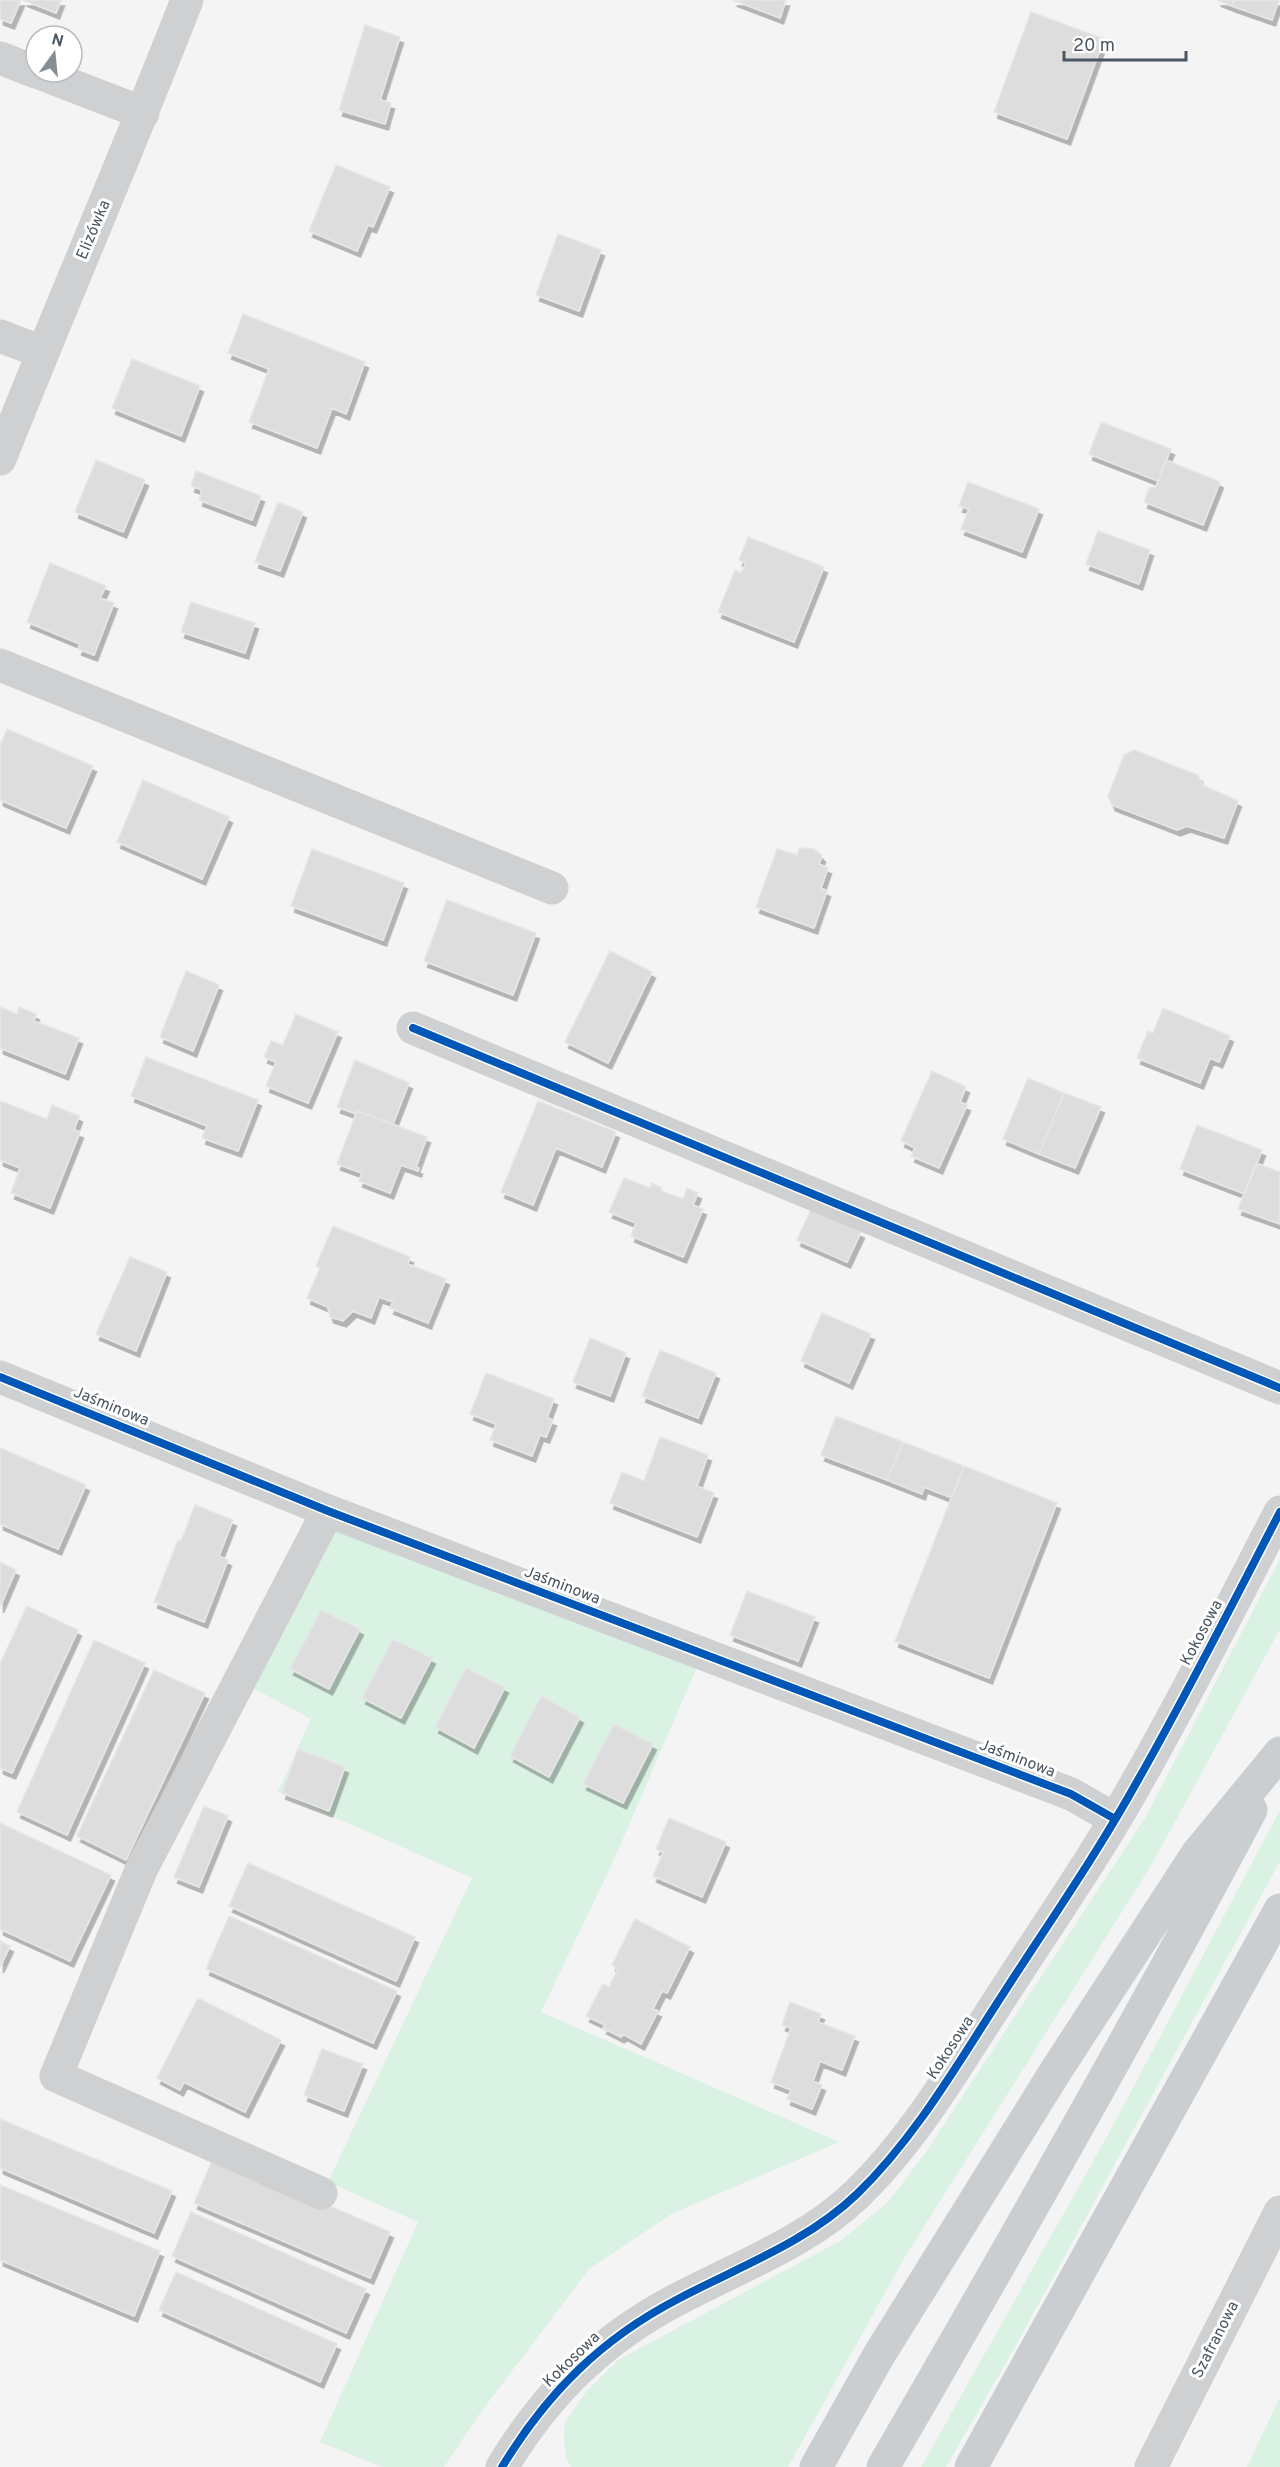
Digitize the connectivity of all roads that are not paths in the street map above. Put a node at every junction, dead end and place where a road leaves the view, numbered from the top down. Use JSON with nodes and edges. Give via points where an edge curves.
{"nodes":[{"id":1,"x":187,"y":0,"type":"edge"},
{"id":2,"x":0,"y":58,"type":"edge"},
{"id":3,"x":24,"y":67,"type":"edge"},
{"id":4,"x":67,"y":84,"type":"edge"},
{"id":5,"x":143,"y":113,"type":"junction"},
{"id":6,"x":0,"y":336,"type":"edge"},
{"id":7,"x":42,"y":352,"type":"junction"},
{"id":8,"x":0,"y":459,"type":"edge"},
{"id":9,"x":0,"y":665,"type":"edge"},
{"id":10,"x":552,"y":888,"type":"dead end"},
{"id":11,"x":413,"y":1028,"type":"dead end"},
{"id":12,"x":0,"y":1377,"type":"edge"},
{"id":13,"x":1280,"y":1388,"type":"edge"},
{"id":14,"x":328,"y":1511,"type":"junction"},
{"id":15,"x":1280,"y":1512,"type":"edge"},
{"id":16,"x":1280,"y":1754,"type":"edge"},
{"id":17,"x":1115,"y":1819,"type":"junction"},
{"id":18,"x":1280,"y":1910,"type":"edge"},
{"id":19,"x":321,"y":2193,"type":"dead end"},
{"id":20,"x":1280,"y":2212,"type":"edge"},
{"id":21,"x":1014,"y":2390,"type":"junction"},
{"id":22,"x":502,"y":2467,"type":"edge"},
{"id":23,"x":816,"y":2467,"type":"edge"},
{"id":24,"x":883,"y":2467,"type":"edge"},
{"id":25,"x":971,"y":2467,"type":"edge"},
{"id":26,"x":984,"y":2467,"type":"edge"},
{"id":27,"x":1151,"y":2467,"type":"edge"}],
"edges":[{"from":1,"to":5,"type":"street","name":"Elizówka"},
{"from":2,"to":3,"type":"street"},
{"from":4,"to":5,"type":"street"},
{"from":5,"to":7,"type":"street","name":"Elizówka"},
{"from":6,"to":7,"type":"street"},
{"from":7,"to":8,"type":"street","name":"Elizówka"},
{"from":9,"to":10,"type":"street"},
{"from":11,"to":13,"type":"street"},
{"from":12,"to":14,"type":"street","name":"Jaśminowa"},
{"from":14,"to":17,"type":"street","name":"Jaśminowa","via":[[1071,1794]]},
{"from":14,"to":19,"type":"street","via":[[141,1870],[56,2076]]},
{"from":15,"to":17,"type":"street","name":"Kokosowa"},
{"from":16,"to":23,"type":"main road","via":[[1197,1854],[879,2355]]},
{"from":16,"to":24,"type":"main road","via":[[1074,2135]]},
{"from":17,"to":22,"type":"street","name":"Kokosowa","via":[[918,2123],[878,2172],[817,2227],[678,2298],[597,2351],[544,2407]]},
{"from":18,"to":21,"type":"main road"},
{"from":20,"to":27,"type":"street","name":"Szafranowa"},
{"from":21,"to":25,"type":"main road"},
{"from":21,"to":26,"type":"main road"}]}
